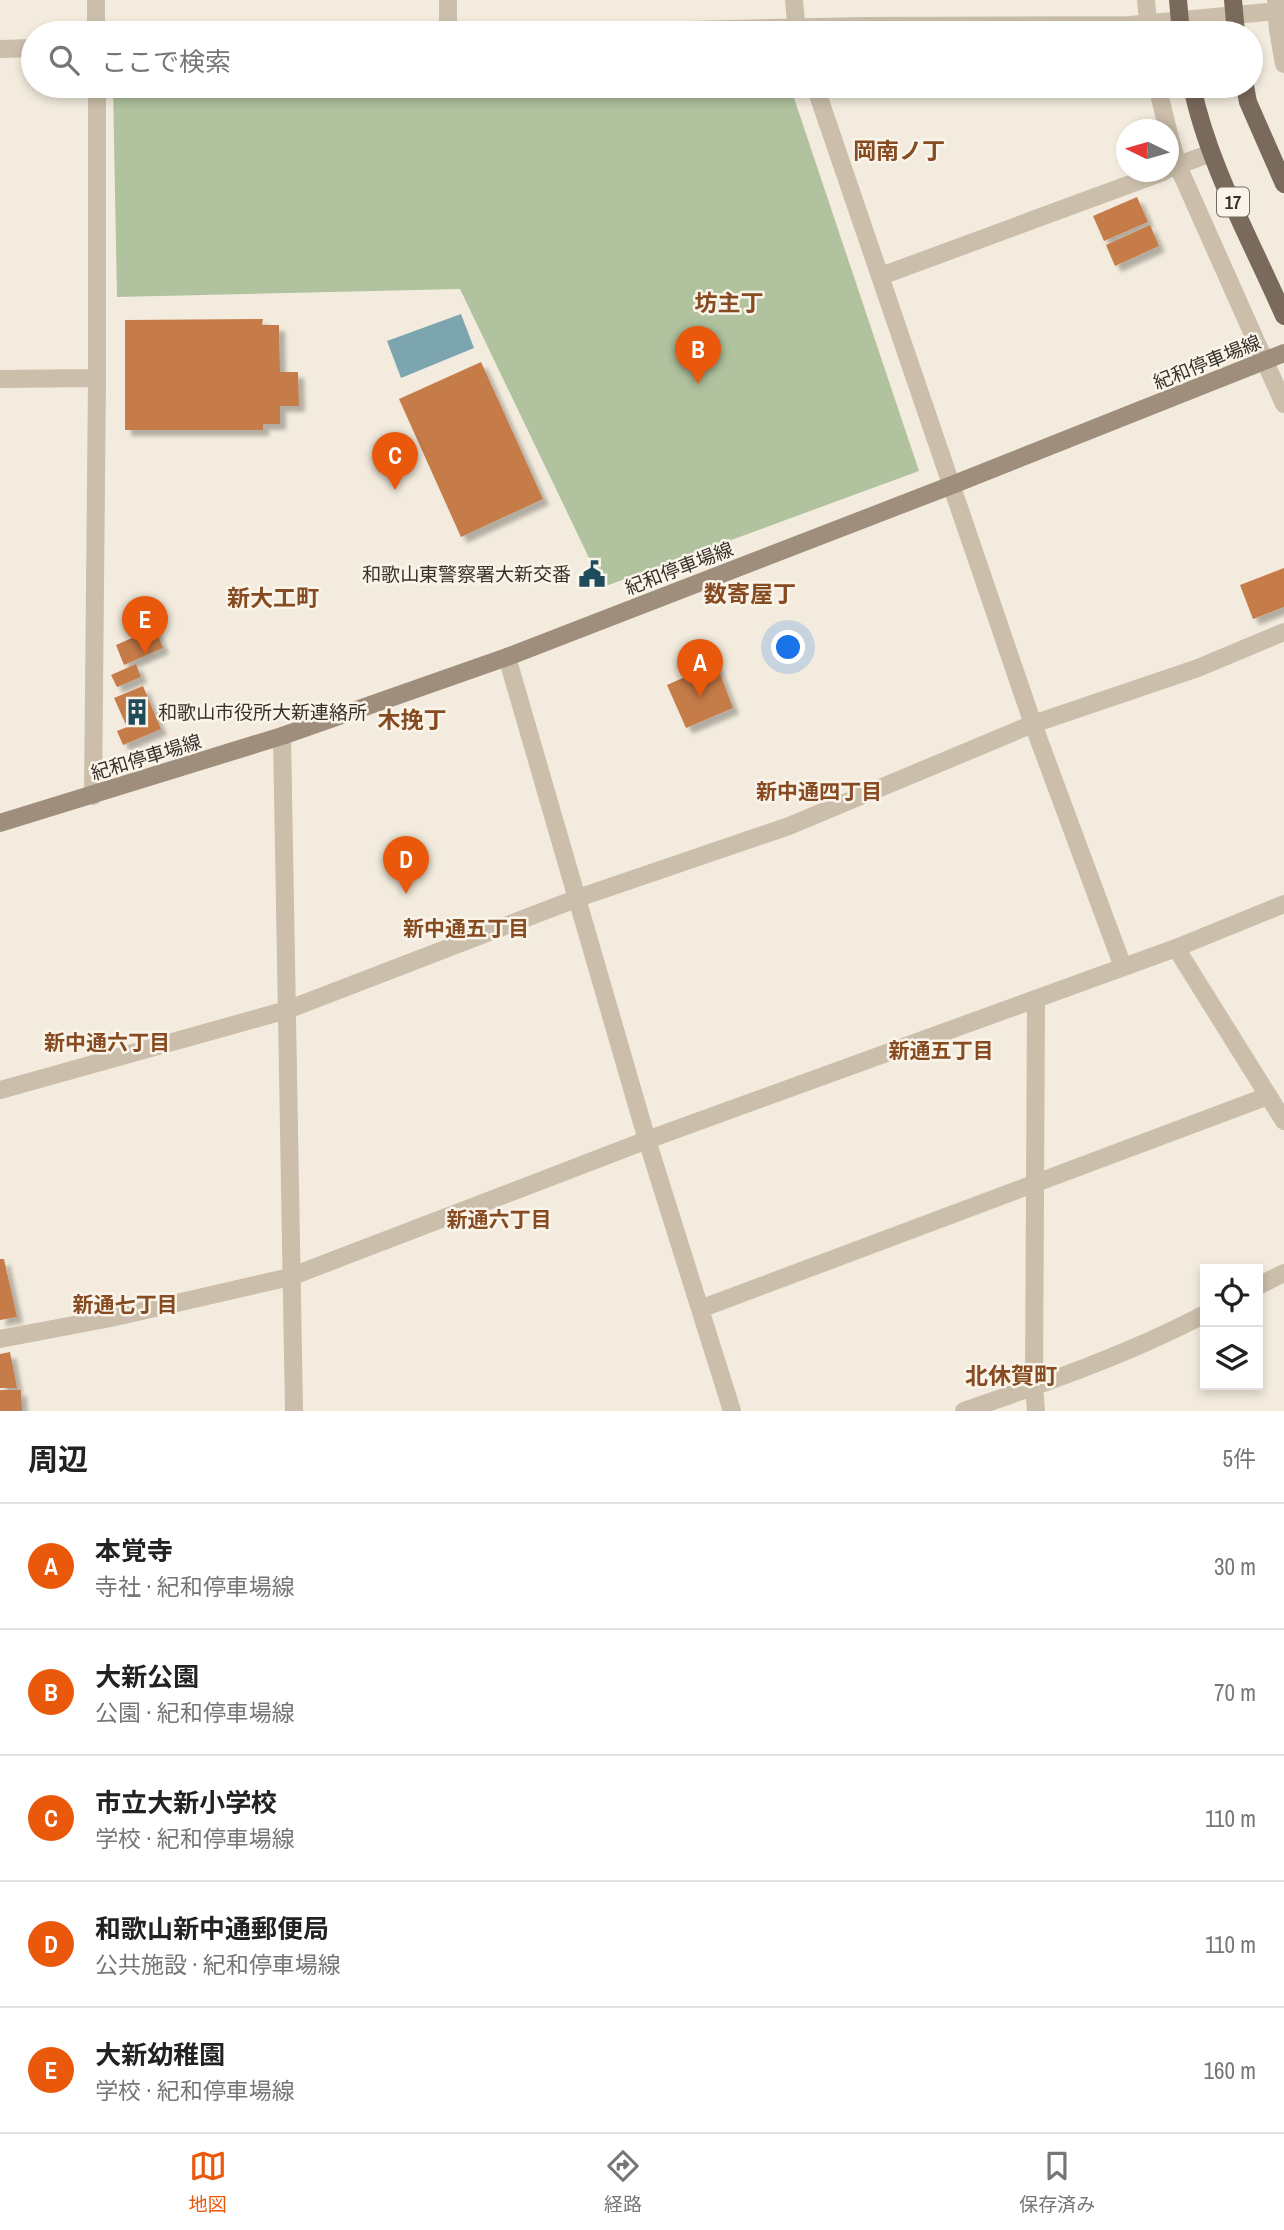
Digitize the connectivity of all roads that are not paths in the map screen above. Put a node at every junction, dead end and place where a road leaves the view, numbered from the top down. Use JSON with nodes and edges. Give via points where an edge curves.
{"nodes":[{"id":1,"x":96,"y":0,"type":"edge"},
{"id":2,"x":448,"y":0,"type":"edge"},
{"id":3,"x":794,"y":0,"type":"edge"},
{"id":4,"x":1146,"y":0,"type":"edge"},
{"id":5,"x":1178,"y":0,"type":"edge"},
{"id":6,"x":1277,"y":5,"type":"edge"},
{"id":7,"x":1234,"y":16,"type":"edge"},
{"id":8,"x":96,"y":21,"type":"edge"},
{"id":9,"x":448,"y":21,"type":"edge"},
{"id":10,"x":795,"y":21,"type":"edge"},
{"id":11,"x":1147,"y":21,"type":"edge"},
{"id":12,"x":1180,"y":21,"type":"edge"},
{"id":13,"x":1209,"y":21,"type":"edge"},
{"id":14,"x":21,"y":48,"type":"edge"},
{"id":15,"x":0,"y":49,"type":"edge"},
{"id":16,"x":1284,"y":64,"type":"edge"},
{"id":17,"x":97,"y":98,"type":"edge"},
{"id":18,"x":819,"y":98,"type":"edge"},
{"id":19,"x":1160,"y":98,"type":"edge"},
{"id":20,"x":1194,"y":98,"type":"edge"},
{"id":21,"x":1247,"y":98,"type":"edge"},
{"id":22,"x":1165,"y":119,"type":"edge"},
{"id":23,"x":1211,"y":153,"type":"junction"},
{"id":24,"x":1179,"y":165,"type":"edge"},
{"id":25,"x":1135,"y":182,"type":"edge"},
{"id":26,"x":1176,"y":182,"type":"edge"},
{"id":27,"x":1284,"y":184,"type":"edge"},
{"id":28,"x":881,"y":276,"type":"junction"},
{"id":29,"x":1284,"y":316,"type":"edge"},
{"id":30,"x":1284,"y":354,"type":"edge"},
{"id":31,"x":1265,"y":361,"type":"junction"},
{"id":32,"x":97,"y":378,"type":"junction"},
{"id":33,"x":0,"y":379,"type":"edge"},
{"id":34,"x":1284,"y":404,"type":"edge"},
{"id":35,"x":952,"y":485,"type":"junction"},
{"id":36,"x":1284,"y":632,"type":"edge"},
{"id":37,"x":507,"y":657,"type":"junction"},
{"id":38,"x":1033,"y":724,"type":"junction"},
{"id":39,"x":282,"y":736,"type":"junction"},
{"id":40,"x":93,"y":796,"type":"junction"},
{"id":41,"x":0,"y":823,"type":"edge"},
{"id":42,"x":578,"y":898,"type":"junction"},
{"id":43,"x":1284,"y":904,"type":"edge"},
{"id":44,"x":1176,"y":948,"type":"junction"},
{"id":45,"x":1123,"y":967,"type":"junction"},
{"id":46,"x":1036,"y":1000,"type":"junction"},
{"id":47,"x":287,"y":1010,"type":"junction"},
{"id":48,"x":0,"y":1090,"type":"edge"},
{"id":49,"x":1268,"y":1096,"type":"junction"},
{"id":50,"x":1284,"y":1121,"type":"edge"},
{"id":51,"x":647,"y":1140,"type":"junction"},
{"id":52,"x":1035,"y":1184,"type":"junction"},
{"id":53,"x":1284,"y":1273,"type":"edge"},
{"id":54,"x":290,"y":1277,"type":"junction"},
{"id":55,"x":1263,"y":1284,"type":"edge"},
{"id":56,"x":701,"y":1309,"type":"junction"},
{"id":57,"x":1200,"y":1317,"type":"edge"},
{"id":58,"x":0,"y":1339,"type":"edge"},
{"id":59,"x":1034,"y":1387,"type":"junction"},
{"id":60,"x":294,"y":1411,"type":"edge"},
{"id":61,"x":732,"y":1411,"type":"edge"},
{"id":62,"x":964,"y":1411,"type":"edge"},
{"id":63,"x":1036,"y":1411,"type":"edge"}],
"edges":[{"from":1,"to":8,"type":"street"},
{"from":2,"to":9,"type":"street"},
{"from":3,"to":10,"type":"street"},
{"from":4,"to":11,"type":"street"},
{"from":5,"to":12,"type":"main road"},
{"from":6,"to":7,"type":"street"},
{"from":6,"to":16,"type":"street"},
{"from":7,"to":13,"type":"street"},
{"from":14,"to":15,"type":"street"},
{"from":17,"to":32,"type":"street"},
{"from":18,"to":28,"type":"street"},
{"from":19,"to":22,"type":"street"},
{"from":20,"to":23,"type":"main road","number":"17"},
{"from":21,"to":27,"type":"main road"},
{"from":23,"to":24,"type":"street"},
{"from":23,"to":29,"type":"main road","number":"17"},
{"from":25,"to":28,"type":"street"},
{"from":26,"to":31,"type":"street"},
{"from":28,"to":35,"type":"street"},
{"from":30,"to":31,"type":"main road","name":"紀和停車場線"},
{"from":31,"to":34,"type":"street"},
{"from":31,"to":35,"type":"main road","name":"紀和停車場線"},
{"from":32,"to":33,"type":"street"},
{"from":32,"to":40,"type":"street"},
{"from":35,"to":37,"type":"main road","name":"紀和停車場線"},
{"from":35,"to":38,"type":"street"},
{"from":36,"to":38,"type":"street","via":[[1198,668]]},
{"from":37,"to":39,"type":"main road","name":"紀和停車場線"},
{"from":37,"to":42,"type":"street"},
{"from":38,"to":42,"type":"street","via":[[789,826]]},
{"from":38,"to":45,"type":"street"},
{"from":39,"to":40,"type":"main road","name":"紀和停車場線"},
{"from":39,"to":47,"type":"street"},
{"from":40,"to":41,"type":"main road","name":"紀和停車場線"},
{"from":42,"to":47,"type":"street"},
{"from":42,"to":51,"type":"street"},
{"from":43,"to":44,"type":"street"},
{"from":44,"to":45,"type":"street"},
{"from":44,"to":49,"type":"street"},
{"from":45,"to":46,"type":"street"},
{"from":46,"to":51,"type":"street"},
{"from":46,"to":52,"type":"street"},
{"from":47,"to":48,"type":"street"},
{"from":47,"to":54,"type":"street"},
{"from":49,"to":50,"type":"street"},
{"from":49,"to":52,"type":"street"},
{"from":51,"to":54,"type":"street"},
{"from":51,"to":56,"type":"street"},
{"from":52,"to":56,"type":"street"},
{"from":52,"to":59,"type":"street"},
{"from":53,"to":55,"type":"street"},
{"from":54,"to":58,"type":"street"},
{"from":54,"to":60,"type":"street"},
{"from":56,"to":61,"type":"street"},
{"from":57,"to":59,"type":"street"},
{"from":59,"to":62,"type":"street"},
{"from":59,"to":63,"type":"street"}]}
